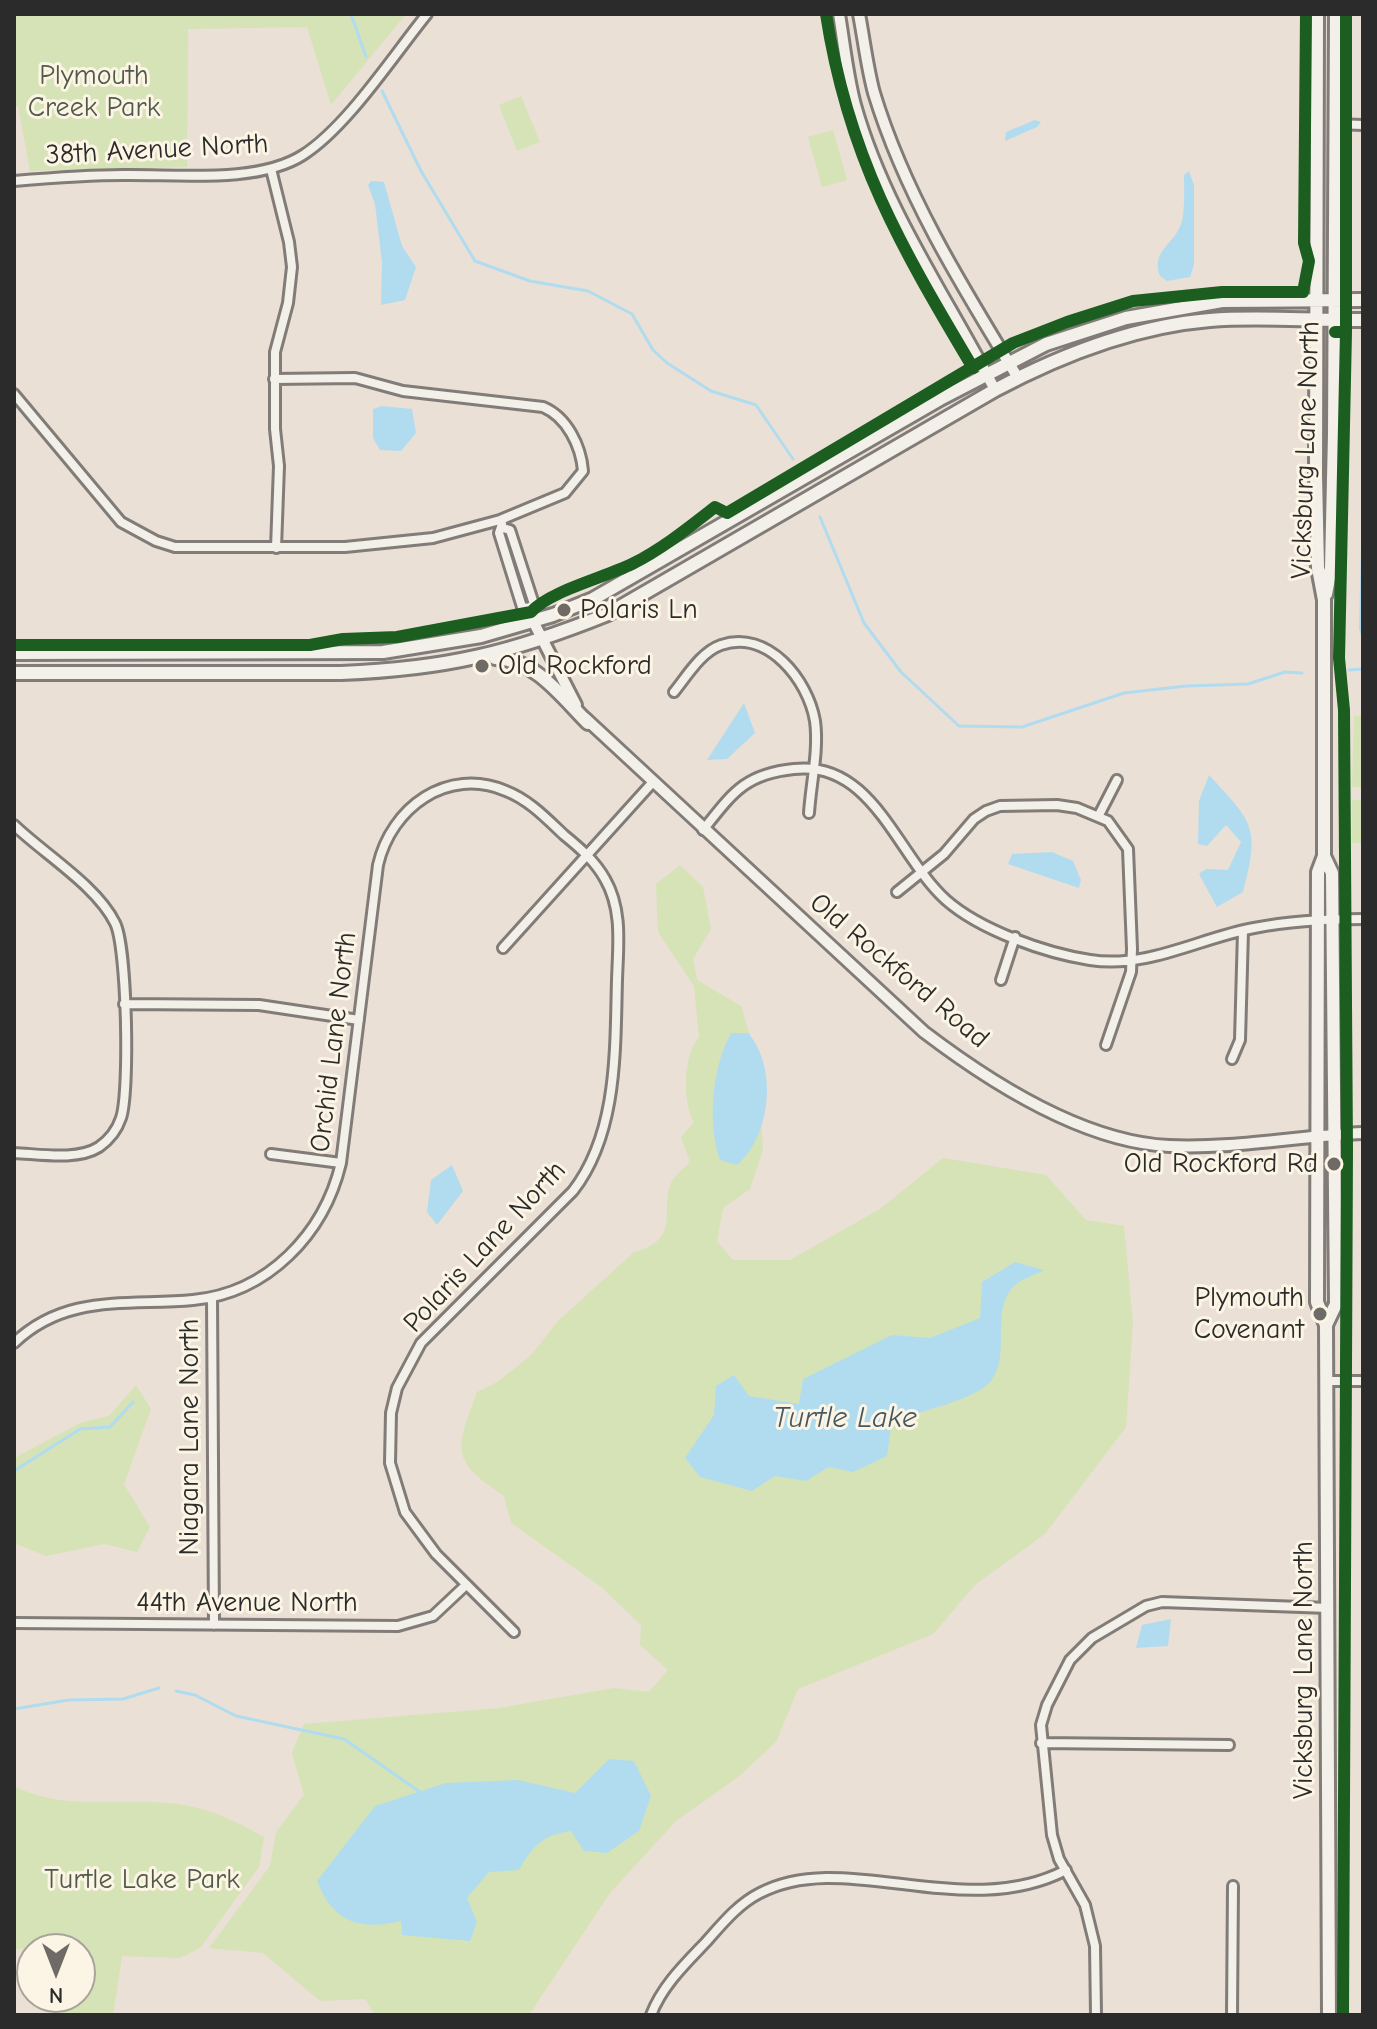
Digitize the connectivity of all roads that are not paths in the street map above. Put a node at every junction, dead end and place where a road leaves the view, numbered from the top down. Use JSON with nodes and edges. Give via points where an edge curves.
{"nodes":[{"id":1,"x":427,"y":14,"type":"edge"},
{"id":2,"x":839,"y":14,"type":"edge"},
{"id":3,"x":859,"y":14,"type":"edge"},
{"id":4,"x":1317,"y":14,"type":"edge"},
{"id":5,"x":1336,"y":14,"type":"edge"},
{"id":6,"x":1335,"y":124,"type":"junction"},
{"id":7,"x":1363,"y":125,"type":"edge"},
{"id":8,"x":271,"y":169,"type":"junction"},
{"id":9,"x":14,"y":181,"type":"edge"},
{"id":10,"x":1316,"y":300,"type":"junction"},
{"id":11,"x":1335,"y":300,"type":"junction"},
{"id":12,"x":1363,"y":300,"type":"edge"},
{"id":13,"x":1316,"y":320,"type":"junction"},
{"id":14,"x":1335,"y":320,"type":"junction"},
{"id":15,"x":1363,"y":320,"type":"edge"},
{"id":16,"x":1008,"y":361,"type":"junction"},
{"id":17,"x":986,"y":373,"type":"junction"},
{"id":18,"x":1018,"y":378,"type":"junction"},
{"id":19,"x":274,"y":379,"type":"junction"},
{"id":20,"x":995,"y":390,"type":"junction"},
{"id":21,"x":14,"y":394,"type":"edge"},
{"id":22,"x":502,"y":524,"type":"junction"},
{"id":23,"x":276,"y":548,"type":"junction"},
{"id":24,"x":1324,"y":600,"type":"junction"},
{"id":25,"x":531,"y":614,"type":"junction"},
{"id":26,"x":542,"y":640,"type":"junction"},
{"id":27,"x":14,"y":653,"type":"edge"},
{"id":28,"x":480,"y":659,"type":"junction"},
{"id":29,"x":14,"y":673,"type":"edge"},
{"id":30,"x":674,"y":692,"type":"dead end"},
{"id":31,"x":588,"y":723,"type":"junction"},
{"id":32,"x":811,"y":768,"type":"junction"},
{"id":33,"x":1117,"y":780,"type":"dead end"},
{"id":34,"x":652,"y":783,"type":"junction"},
{"id":35,"x":471,"y":784,"type":"joint"},
{"id":36,"x":809,"y":813,"type":"dead end"},
{"id":37,"x":1099,"y":815,"type":"junction"},
{"id":38,"x":14,"y":825,"type":"edge"},
{"id":39,"x":703,"y":830,"type":"junction"},
{"id":40,"x":588,"y":855,"type":"junction"},
{"id":41,"x":1324,"y":856,"type":"junction"},
{"id":42,"x":921,"y":871,"type":"junction"},
{"id":43,"x":897,"y":892,"type":"dead end"},
{"id":44,"x":1333,"y":919,"type":"junction"},
{"id":45,"x":1363,"y":919,"type":"edge"},
{"id":46,"x":1318,"y":920,"type":"junction"},
{"id":47,"x":1243,"y":931,"type":"junction"},
{"id":48,"x":1015,"y":937,"type":"junction"},
{"id":49,"x":503,"y":948,"type":"dead end"},
{"id":50,"x":1132,"y":961,"type":"junction"},
{"id":51,"x":1001,"y":980,"type":"dead end"},
{"id":52,"x":124,"y":1004,"type":"junction"},
{"id":53,"x":359,"y":1020,"type":"junction"},
{"id":54,"x":1106,"y":1045,"type":"dead end"},
{"id":55,"x":1232,"y":1059,"type":"dead end"},
{"id":56,"x":1363,"y":1133,"type":"edge"},
{"id":57,"x":1335,"y":1135,"type":"junction"},
{"id":58,"x":1316,"y":1136,"type":"junction"},
{"id":59,"x":14,"y":1153,"type":"edge"},
{"id":60,"x":271,"y":1154,"type":"dead end"},
{"id":61,"x":341,"y":1163,"type":"junction"},
{"id":62,"x":212,"y":1297,"type":"junction"},
{"id":63,"x":1326,"y":1325,"type":"junction"},
{"id":64,"x":14,"y":1343,"type":"edge"},
{"id":65,"x":1327,"y":1381,"type":"junction"},
{"id":66,"x":1363,"y":1381,"type":"edge"},
{"id":67,"x":466,"y":1585,"type":"junction"},
{"id":68,"x":1329,"y":1608,"type":"junction"},
{"id":69,"x":14,"y":1623,"type":"edge"},
{"id":70,"x":214,"y":1625,"type":"junction"},
{"id":71,"x":514,"y":1632,"type":"dead end"},
{"id":72,"x":1041,"y":1743,"type":"junction"},
{"id":73,"x":1229,"y":1745,"type":"dead end"},
{"id":74,"x":1066,"y":1870,"type":"junction"},
{"id":75,"x":1233,"y":1886,"type":"dead end"},
{"id":76,"x":651,"y":2015,"type":"edge"},
{"id":77,"x":1096,"y":2015,"type":"edge"},
{"id":78,"x":1232,"y":2015,"type":"edge"},
{"id":79,"x":1329,"y":2015,"type":"edge"}],
"edges":[{"from":1,"to":8,"type":"street","name":"38th Avenue North","via":[[330,133],[300,157]]},
{"from":2,"to":17,"type":"street","via":[[867,141],[923,263]]},
{"from":3,"to":16,"type":"street","via":[[874,93],[915,194],[943,253]]},
{"from":4,"to":10,"type":"main road","name":"Vicksburg Lane North"},
{"from":5,"to":6,"type":"main road","name":"Vicksburg Lane North"},
{"from":6,"to":7,"type":"street"},
{"from":6,"to":11,"type":"main road","name":"Vicksburg Lane North"},
{"from":8,"to":9,"type":"street","name":"38th Avenue North"},
{"from":8,"to":19,"type":"street","via":[[292,267]]},
{"from":10,"to":11,"type":"main road"},
{"from":10,"to":13,"type":"main road","name":"Vicksburg Lane North"},
{"from":10,"to":16,"type":"main road","via":[[1222,301],[1155,312],[1086,330]]},
{"from":11,"to":12,"type":"main road"},
{"from":11,"to":14,"type":"main road","name":"Vicksburg Lane North"},
{"from":13,"to":14,"type":"main road"},
{"from":13,"to":18,"type":"main road","via":[[1239,318],[1153,330]]},
{"from":13,"to":24,"type":"main road","name":"Vicksburg Lane North","via":[[1318,568]]},
{"from":14,"to":15,"type":"main road"},
{"from":14,"to":24,"type":"main road","name":"Vicksburg Lane North","via":[[1331,568]]},
{"from":16,"to":17,"type":"main road"},
{"from":16,"to":18,"type":"street"},
{"from":17,"to":20,"type":"street"},
{"from":17,"to":25,"type":"main road","via":[[593,599]]},
{"from":18,"to":20,"type":"main road"},
{"from":19,"to":22,"type":"street","via":[[355,378],[403,391],[553,412],[567,428],[583,471],[565,493]]},
{"from":19,"to":23,"type":"street"},
{"from":20,"to":26,"type":"main road","via":[[620,608]]},
{"from":21,"to":23,"type":"street","via":[[121,522],[166,544]]},
{"from":22,"to":23,"type":"street","via":[[415,541]]},
{"from":22,"to":25,"type":"street","name":"Old Rockford Road","via":[[499,533],[522,607]]},
{"from":24,"to":41,"type":"main road","name":"Vicksburg Lane North"},
{"from":25,"to":26,"type":"street","name":"Old Rockford Road"},
{"from":25,"to":27,"type":"main road","via":[[443,644],[383,652]]},
{"from":26,"to":28,"type":"main road"},
{"from":26,"to":31,"type":"street","name":"Old Rockford Road"},
{"from":28,"to":29,"type":"main road","via":[[341,673]]},
{"from":28,"to":31,"type":"main road","via":[[505,658],[528,667]]},
{"from":30,"to":32,"type":"street","via":[[721,645],[746,643],[768,650],[789,669],[809,702],[816,740]]},
{"from":31,"to":34,"type":"street","name":"Old Rockford Road"},
{"from":32,"to":36,"type":"street"},
{"from":32,"to":39,"type":"street","via":[[745,782]]},
{"from":32,"to":42,"type":"street","via":[[834,773],[862,792]]},
{"from":33,"to":37,"type":"street"},
{"from":34,"to":39,"type":"street","name":"Old Rockford Road"},
{"from":34,"to":40,"type":"street"},
{"from":35,"to":40,"type":"street","name":"Polaris Lane North","via":[[521,798]]},
{"from":35,"to":53,"type":"street","name":"Orchid Lane North","via":[[432,793],[390,830],[378,865]]},
{"from":37,"to":42,"type":"street","via":[[1057,805],[1000,806],[974,819]]},
{"from":37,"to":50,"type":"street","via":[[1116,828],[1128,849]]},
{"from":38,"to":52,"type":"street","via":[[108,910],[121,940]]},
{"from":39,"to":58,"type":"street","name":"Old Rockford Road","via":[[924,1032],[986,1075],[1082,1127],[1169,1146]]},
{"from":40,"to":49,"type":"street"},
{"from":40,"to":67,"type":"street","name":"Polaris Lane North","via":[[614,898],[618,931],[615,1053],[596,1148],[573,1191],[421,1343],[407,1364],[391,1413],[390,1463],[405,1512],[419,1535]]},
{"from":41,"to":44,"type":"main road","name":"Vicksburg Lane North","via":[[1332,873]]},
{"from":41,"to":46,"type":"main road","name":"Vicksburg Lane North","via":[[1318,872]]},
{"from":42,"to":43,"type":"street"},
{"from":42,"to":48,"type":"street","via":[[963,914]]},
{"from":44,"to":45,"type":"street"},
{"from":44,"to":46,"type":"street"},
{"from":44,"to":57,"type":"main road","name":"Vicksburg Lane North"},
{"from":46,"to":47,"type":"street"},
{"from":46,"to":58,"type":"main road","name":"Vicksburg Lane North"},
{"from":47,"to":50,"type":"street"},
{"from":47,"to":55,"type":"street","via":[[1240,1040]]},
{"from":48,"to":50,"type":"street","via":[[1089,960]]},
{"from":48,"to":51,"type":"street"},
{"from":50,"to":54,"type":"street"},
{"from":52,"to":53,"type":"street","via":[[259,1005]]},
{"from":52,"to":59,"type":"street","via":[[124,1102],[117,1128],[85,1153]]},
{"from":53,"to":61,"type":"street","name":"Orchid Lane North"},
{"from":56,"to":57,"type":"street","name":"Old Rockford Road"},
{"from":57,"to":58,"type":"street","name":"Old Rockford Road"},
{"from":57,"to":63,"type":"main road","name":"Vicksburg Lane North","via":[[1336,1304]]},
{"from":58,"to":63,"type":"main road","name":"Vicksburg Lane North","via":[[1317,1302]]},
{"from":60,"to":61,"type":"street"},
{"from":61,"to":62,"type":"street","name":"Orchid Lane North","via":[[328,1203],[300,1245],[260,1278]]},
{"from":62,"to":64,"type":"street","name":"Orchid Lane North","via":[[77,1306]]},
{"from":62,"to":70,"type":"street","name":"Niagara Lane North"},
{"from":63,"to":65,"type":"main road","name":"Vicksburg Lane North"},
{"from":65,"to":66,"type":"street"},
{"from":65,"to":68,"type":"main road","name":"Vicksburg Lane North"},
{"from":67,"to":70,"type":"street","name":"44th Avenue North","via":[[433,1616],[411,1624]]},
{"from":67,"to":71,"type":"street","name":"Polaris Lane North"},
{"from":68,"to":72,"type":"street","via":[[1192,1601],[1146,1606],[1092,1638],[1070,1660],[1047,1705]]},
{"from":68,"to":79,"type":"main road","name":"Vicksburg Lane North"},
{"from":69,"to":70,"type":"street","name":"44th Avenue North"},
{"from":72,"to":73,"type":"street"},
{"from":72,"to":74,"type":"street","via":[[1052,1835]]},
{"from":74,"to":76,"type":"street","via":[[1018,1886],[958,1892],[811,1878],[772,1887],[731,1914],[673,1977]]},
{"from":74,"to":77,"type":"street","via":[[1091,1925]]},
{"from":75,"to":78,"type":"street"}]}
